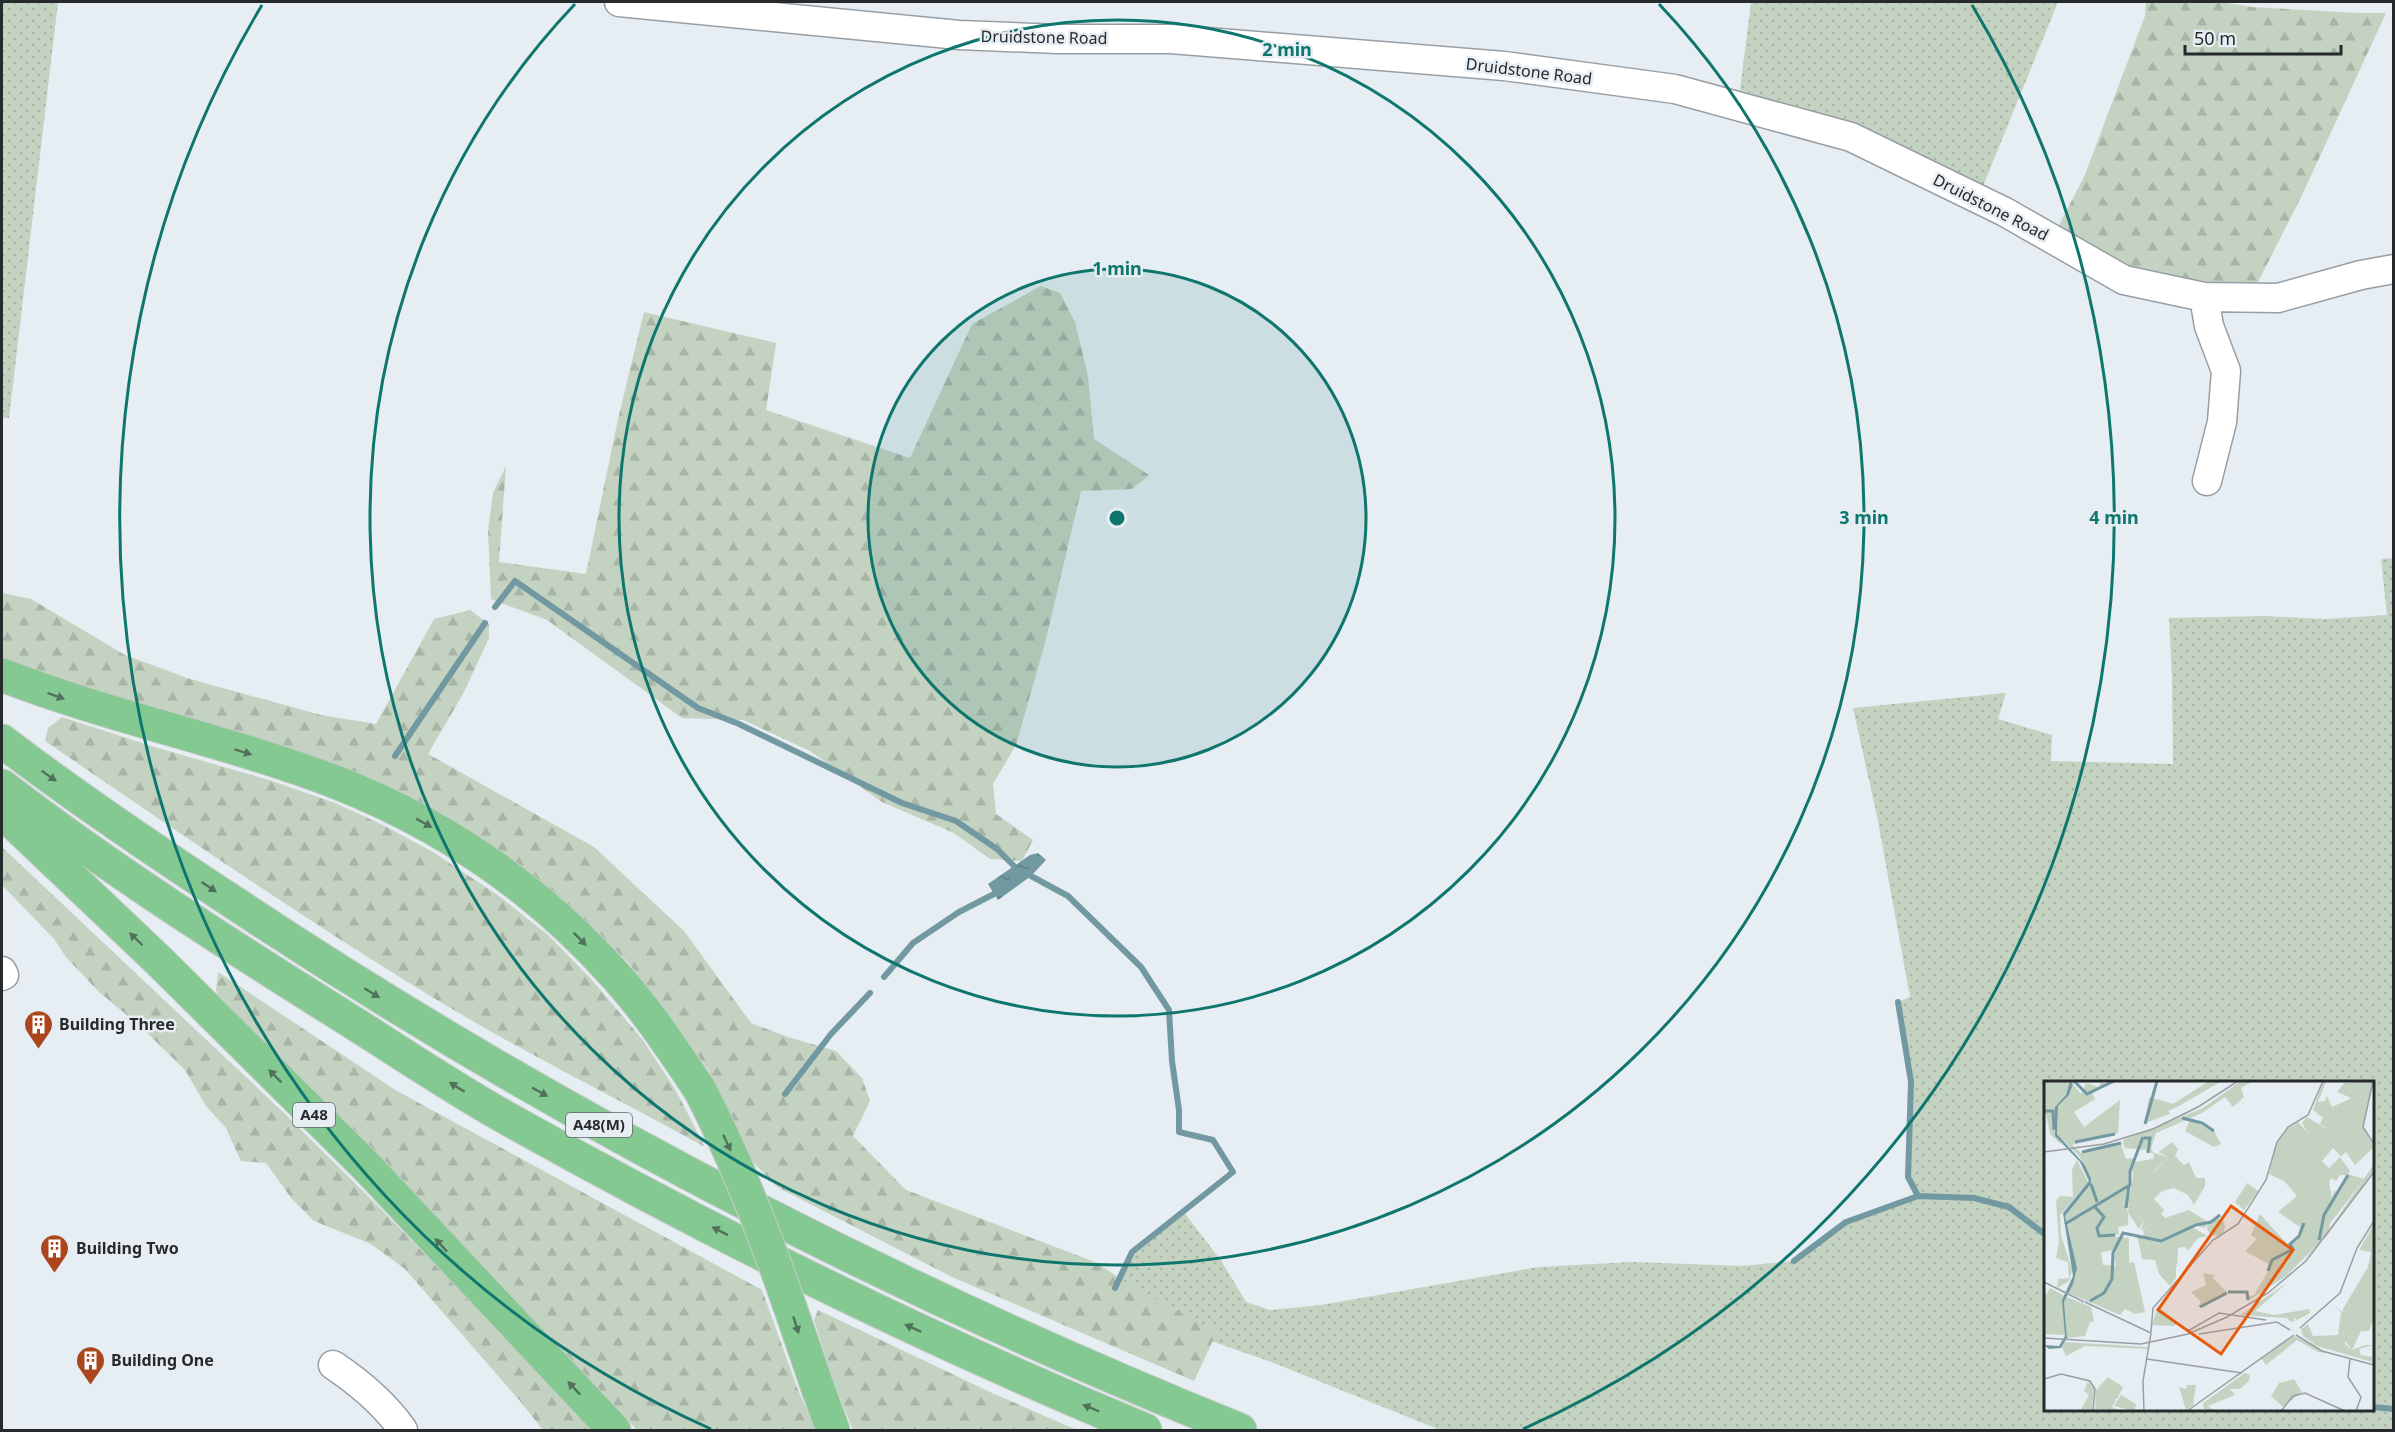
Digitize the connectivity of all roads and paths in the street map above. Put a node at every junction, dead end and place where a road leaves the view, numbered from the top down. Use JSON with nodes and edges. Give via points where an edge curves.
{"nodes":[{"id":1,"x":619,"y":2,"type":"edge"},
{"id":2,"x":2394,"y":269,"type":"edge"},
{"id":3,"x":2204,"y":297,"type":"junction"},
{"id":4,"x":2207,"y":481,"type":"dead end"},
{"id":5,"x":2,"y":675,"type":"edge"},
{"id":6,"x":2,"y":741,"type":"edge"},
{"id":7,"x":2,"y":786,"type":"edge"},
{"id":8,"x":2,"y":812,"type":"edge"},
{"id":9,"x":2,"y":971,"type":"edge"},
{"id":10,"x":2,"y":976,"type":"edge"},
{"id":11,"x":333,"y":1365,"type":"dead end"},
{"id":12,"x":403,"y":1431,"type":"edge"},
{"id":13,"x":614,"y":1431,"type":"edge"},
{"id":14,"x":833,"y":1431,"type":"edge"},
{"id":15,"x":1145,"y":1431,"type":"edge"},
{"id":16,"x":1240,"y":1431,"type":"edge"}],
"edges":[{"from":1,"to":3,"type":"street","name":"Druidstone Road","via":[[959,35],[1171,39],[1504,66],[1675,89],[1851,137],[2005,212],[2124,280]]},
{"from":2,"to":3,"type":"street","name":"Druidstone Road","via":[[2278,298]]},
{"from":3,"to":4,"type":"street","via":[[2209,326],[2226,371],[2222,422]]},
{"from":5,"to":14,"type":"highway","one_way":true,"bridge":true,"via":[[64,699],[333,781],[452,838],[531,894],[614,974],[655,1024],[700,1090],[739,1169]]},
{"from":6,"to":16,"type":"highway","number":"A48(M)","one_way":true,"via":[[286,938],[545,1095],[708,1184],[918,1290]]},
{"from":15,"to":7,"type":"highway","number":"A48(M)","one_way":true,"via":[[898,1321],[507,1119],[234,947]]},
{"from":13,"to":8,"type":"highway","number":"A48","one_way":true,"via":[[367,1167]]},
{"from":9,"to":10,"type":"street"},
{"from":11,"to":12,"type":"street","via":[[380,1402]]}]}
